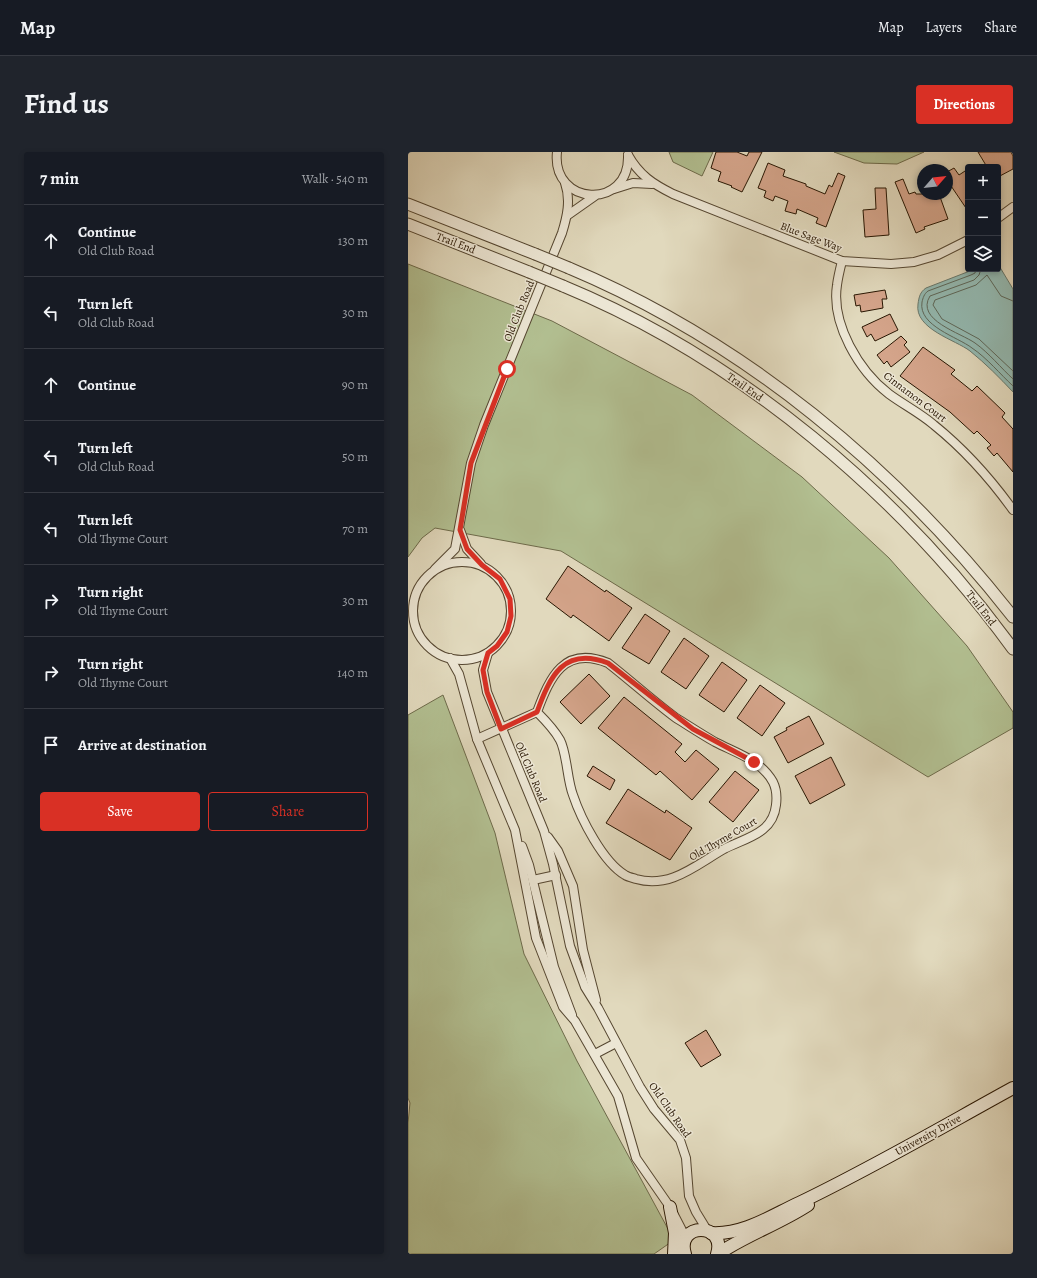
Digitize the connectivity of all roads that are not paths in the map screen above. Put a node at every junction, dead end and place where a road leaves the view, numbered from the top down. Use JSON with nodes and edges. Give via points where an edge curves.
{"nodes":[{"id":1,"x":552,"y":152,"type":"edge"},
{"id":2,"x":557,"y":152,"type":"edge"},
{"id":3,"x":628,"y":154,"type":"edge"},
{"id":4,"x":556,"y":161,"type":"junction"},
{"id":5,"x":565,"y":183,"type":"junction"},
{"id":6,"x":652,"y":184,"type":"junction"},
{"id":7,"x":611,"y":190,"type":"junction"},
{"id":8,"x":595,"y":196,"type":"junction"},
{"id":9,"x":408,"y":204,"type":"edge"},
{"id":10,"x":1013,"y":207,"type":"edge"},
{"id":11,"x":568,"y":215,"type":"junction"},
{"id":12,"x":1001,"y":216,"type":"edge"},
{"id":13,"x":408,"y":224,"type":"edge"},
{"id":14,"x":965,"y":241,"type":"edge"},
{"id":15,"x":842,"y":261,"type":"junction"},
{"id":16,"x":1013,"y":510,"type":"edge"},
{"id":17,"x":460,"y":530,"type":"junction"},
{"id":18,"x":482,"y":565,"type":"junction"},
{"id":19,"x":435,"y":569,"type":"junction"},
{"id":20,"x":416,"y":594,"type":"junction"},
{"id":21,"x":408,"y":601,"type":"edge"},
{"id":22,"x":1013,"y":617,"type":"edge"},
{"id":23,"x":408,"y":629,"type":"edge"},
{"id":24,"x":418,"y":632,"type":"junction"},
{"id":25,"x":1013,"y":649,"type":"edge"},
{"id":26,"x":488,"y":653,"type":"junction"},
{"id":27,"x":450,"y":658,"type":"junction"},
{"id":28,"x":537,"y":712,"type":"junction"},
{"id":29,"x":501,"y":729,"type":"junction"},
{"id":30,"x":477,"y":739,"type":"junction"},
{"id":31,"x":515,"y":830,"type":"junction"},
{"id":32,"x":544,"y":831,"type":"junction"},
{"id":33,"x":556,"y":875,"type":"junction"},
{"id":34,"x":533,"y":880,"type":"junction"},
{"id":35,"x":598,"y":1008,"type":"junction"},
{"id":36,"x":575,"y":1021,"type":"junction"},
{"id":37,"x":616,"y":1043,"type":"junction"},
{"id":38,"x":594,"y":1054,"type":"junction"},
{"id":39,"x":1013,"y":1088,"type":"edge"},
{"id":40,"x":844,"y":1182,"type":"junction"},
{"id":41,"x":670,"y":1207,"type":"junction"},
{"id":42,"x":709,"y":1231,"type":"junction"},
{"id":43,"x":685,"y":1245,"type":"edge"},
{"id":44,"x":676,"y":1254,"type":"edge"},
{"id":45,"x":718,"y":1254,"type":"edge"}],
"edges":[{"from":1,"to":4,"type":"street"},
{"from":2,"to":4,"type":"street"},
{"from":3,"to":6,"type":"street","name":"Blue Sage Way","via":[[640,174]]},
{"from":3,"to":7,"type":"street","via":[[627,170]]},
{"from":4,"to":5,"type":"street","name":"Old Club Road"},
{"from":5,"to":8,"type":"street","via":[[578,192]]},
{"from":5,"to":11,"type":"street","name":"Old Club Road","via":[[568,191]]},
{"from":6,"to":7,"type":"street","name":"Blue Sage Way","via":[[633,182]]},
{"from":6,"to":15,"type":"street","name":"Blue Sage Way"},
{"from":7,"to":8,"type":"street","name":"Blue Sage Way"},
{"from":8,"to":11,"type":"street"},
{"from":9,"to":22,"type":"street","name":"Trail End","bridge":true,"via":[[569,268],[618,291],[716,344],[778,386],[865,457],[941,532]]},
{"from":10,"to":12,"type":"street"},
{"from":11,"to":17,"type":"street","name":"Old Club Road","via":[[471,463]]},
{"from":13,"to":25,"type":"street","name":"Trail End","bridge":true,"via":[[563,286],[648,326],[708,361],[765,400],[821,445],[881,499],[968,591]]},
{"from":14,"to":15,"type":"street","name":"Blue Sage Way","via":[[914,262],[891,264]]},
{"from":15,"to":16,"type":"street","name":"Cinnamon Court","via":[[836,286],[838,307],[850,347],[861,364],[875,382],[933,423],[959,446],[981,468]]},
{"from":17,"to":18,"type":"street","name":"Old Club Road","via":[[467,549]]},
{"from":17,"to":19,"type":"street","name":"Old Club Road","via":[[455,548]]},
{"from":18,"to":19,"type":"street","via":[[464,561]]},
{"from":18,"to":26,"type":"street","via":[[500,579],[507,589],[512,608],[507,632]]},
{"from":19,"to":20,"type":"street","via":[[421,583]]},
{"from":20,"to":21,"type":"street"},
{"from":20,"to":24,"type":"street","via":[[413,613]]},
{"from":23,"to":24,"type":"street"},
{"from":24,"to":27,"type":"street","via":[[431,649]]},
{"from":26,"to":27,"type":"street","via":[[468,660]]},
{"from":26,"to":29,"type":"street","name":"Old Club Road","via":[[483,670],[487,692]]},
{"from":27,"to":30,"type":"street","via":[[459,674]]},
{"from":28,"to":28,"type":"street","name":"Old Thyme Court","via":[[561,741],[573,795],[585,824],[612,864],[625,876],[656,882],[673,879],[764,830],[772,820],[777,795],[765,771],[756,763],[675,717],[608,663],[595,658],[581,658],[560,668],[551,677]]},
{"from":28,"to":29,"type":"street"},
{"from":29,"to":30,"type":"street"},
{"from":29,"to":32,"type":"street","name":"Old Club Road"},
{"from":30,"to":31,"type":"street"},
{"from":31,"to":34,"type":"street"},
{"from":31,"to":36,"type":"street","via":[[541,955],[563,1007]]},
{"from":32,"to":33,"type":"street","name":"Old Club Road"},
{"from":32,"to":35,"type":"street","name":"Old Club Road","via":[[558,851],[573,886],[583,950]]},
{"from":33,"to":34,"type":"street"},
{"from":33,"to":35,"type":"street","name":"Old Club Road","via":[[570,946],[585,987]]},
{"from":34,"to":36,"type":"street","via":[[554,968]]},
{"from":35,"to":37,"type":"street","name":"Old Club Road"},
{"from":36,"to":38,"type":"street"},
{"from":37,"to":38,"type":"street"},
{"from":37,"to":42,"type":"street","name":"Old Club Road","via":[[654,1110],[680,1140],[686,1158],[689,1196]]},
{"from":38,"to":41,"type":"street","via":[[618,1096],[636,1158]]},
{"from":39,"to":40,"type":"main road","name":"University Drive"},
{"from":40,"to":42,"type":"main road","name":"University Drive","via":[[734,1232]]},
{"from":40,"to":45,"type":"main road","name":"University Drive","via":[[791,1216]]},
{"from":41,"to":43,"type":"street"},
{"from":41,"to":44,"type":"main road"},
{"from":42,"to":43,"type":"main road","name":"University Drive","via":[[694,1231]]},
{"from":42,"to":45,"type":"main road","via":[[719,1244]]},
{"from":43,"to":44,"type":"main road"}]}
